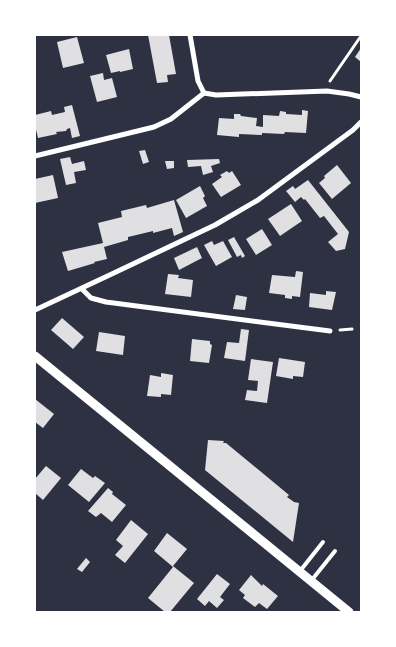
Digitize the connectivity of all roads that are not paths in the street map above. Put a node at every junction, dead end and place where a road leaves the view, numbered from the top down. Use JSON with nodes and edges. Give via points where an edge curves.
{"nodes":[{"id":1,"x":190,"y":35,"type":"edge"},
{"id":2,"x":204,"y":93,"type":"junction"},
{"id":3,"x":361,"y":97,"type":"edge"},
{"id":4,"x":361,"y":122,"type":"edge"},
{"id":5,"x":35,"y":156,"type":"edge"},
{"id":6,"x":82,"y":288,"type":"junction"},
{"id":7,"x":35,"y":310,"type":"edge"},
{"id":8,"x":330,"y":331,"type":"dead end"},
{"id":9,"x":35,"y":356,"type":"edge"},
{"id":10,"x":323,"y":542,"type":"dead end"},
{"id":11,"x":335,"y":551,"type":"dead end"},
{"id":12,"x":300,"y":571,"type":"junction"},
{"id":13,"x":312,"y":581,"type":"junction"},
{"id":14,"x":345,"y":610,"type":"edge"}],
"edges":[{"from":1,"to":2,"type":"street","via":[[198,81]]},
{"from":2,"to":3,"type":"street","via":[[323,92]]},
{"from":2,"to":5,"type":"street","via":[[171,119],[154,127]]},
{"from":4,"to":6,"type":"street","via":[[258,200],[215,225]]},
{"from":6,"to":7,"type":"street"},
{"from":6,"to":8,"type":"street","via":[[91,298],[106,302]]},
{"from":9,"to":12,"type":"street"},
{"from":10,"to":12,"type":"lane"},
{"from":11,"to":13,"type":"lane"},
{"from":12,"to":13,"type":"street"},
{"from":13,"to":14,"type":"street"}]}
